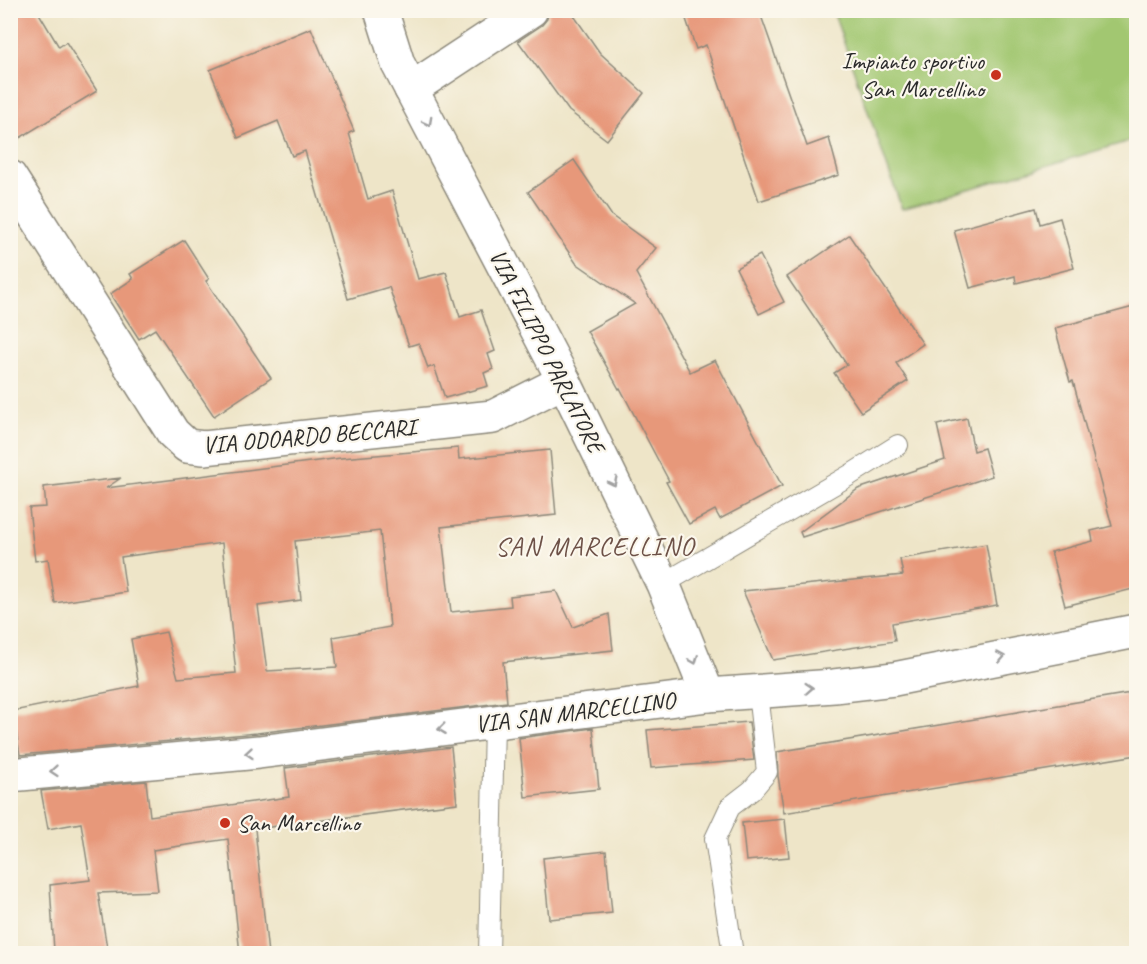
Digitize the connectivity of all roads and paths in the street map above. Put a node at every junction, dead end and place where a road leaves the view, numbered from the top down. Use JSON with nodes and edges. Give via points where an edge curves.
{"nodes":[{"id":1,"x":381,"y":10,"type":"edge"},
{"id":2,"x":531,"y":10,"type":"edge"},
{"id":3,"x":411,"y":89,"type":"junction"},
{"id":4,"x":10,"y":177,"type":"edge"},
{"id":5,"x":564,"y":381,"type":"junction"},
{"id":6,"x":898,"y":445,"type":"dead end"},
{"id":7,"x":663,"y":584,"type":"junction"},
{"id":8,"x":1137,"y":632,"type":"edge"},
{"id":9,"x":758,"y":693,"type":"junction"},
{"id":10,"x":708,"y":695,"type":"junction"},
{"id":11,"x":494,"y":723,"type":"junction"},
{"id":12,"x":10,"y":775,"type":"edge"},
{"id":13,"x":489,"y":954,"type":"edge"},
{"id":14,"x":733,"y":954,"type":"edge"}],
"edges":[{"from":1,"to":3,"type":"street","name":"VIA FILIPPO PARLATORE"},
{"from":2,"to":3,"type":"street"},
{"from":3,"to":5,"type":"street","name":"VIA FILIPPO PARLATORE","one_way":true},
{"from":4,"to":5,"type":"street","name":"VIA ODOARDO BECCARI","via":[[174,433],[187,446],[204,448],[493,417]]},
{"from":5,"to":7,"type":"street","name":"VIA FILIPPO PARLATORE","one_way":true},
{"from":6,"to":7,"type":"lane"},
{"from":7,"to":10,"type":"street","name":"VIA FILIPPO PARLATORE","one_way":true},
{"from":9,"to":8,"type":"street","name":"VIA SAN MARCELLINO","one_way":true,"via":[[894,679]]},
{"from":9,"to":10,"type":"street","name":"VIA SAN MARCELLINO"},
{"from":9,"to":14,"type":"lane","via":[[767,772],[730,807],[715,839]]},
{"from":10,"to":11,"type":"street","name":"VIA SAN MARCELLINO"},
{"from":11,"to":12,"type":"street","name":"VIA SAN MARCELLINO","one_way":true,"via":[[260,752]]},
{"from":11,"to":13,"type":"lane"}]}
